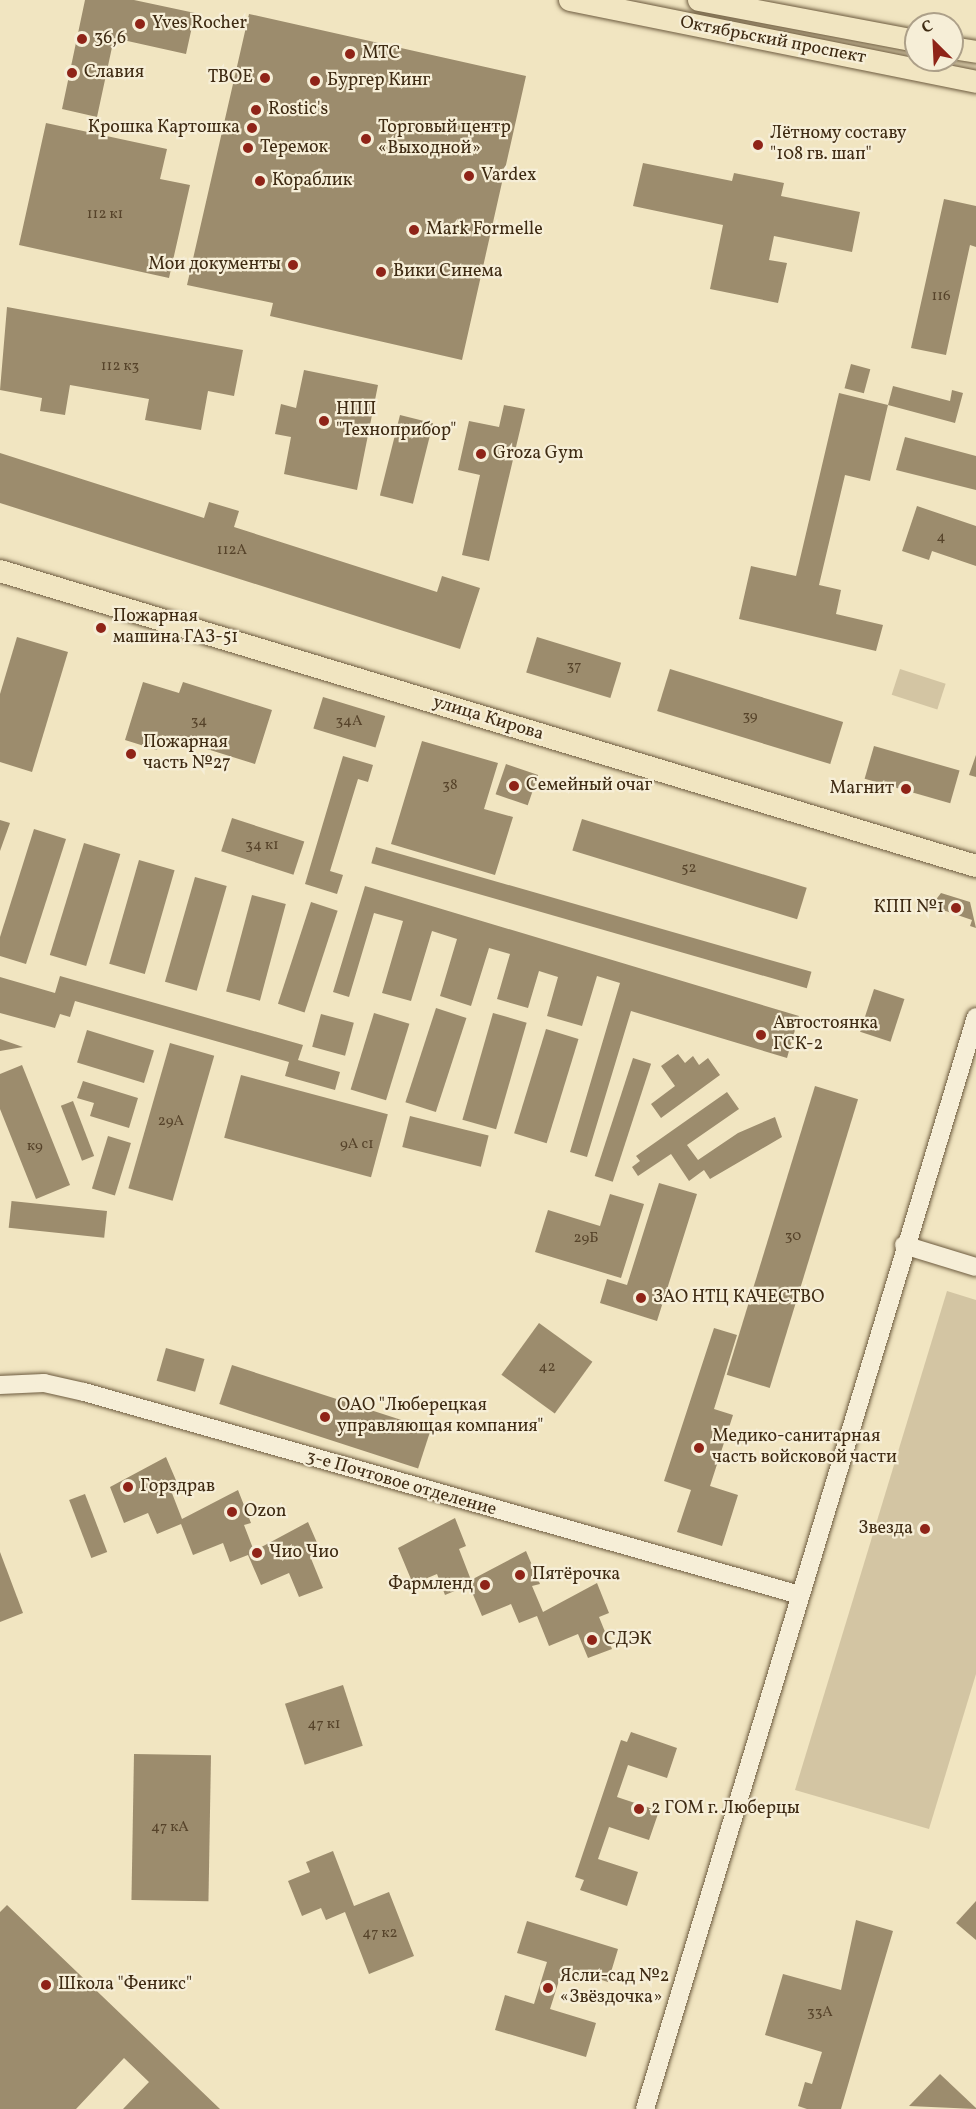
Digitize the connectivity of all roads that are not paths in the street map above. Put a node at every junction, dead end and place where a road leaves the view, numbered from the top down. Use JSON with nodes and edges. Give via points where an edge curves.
{"nodes":[{"id":1,"x":570,"y":0,"type":"edge"},
{"id":2,"x":699,"y":0,"type":"edge"},
{"id":3,"x":904,"y":37,"type":"edge"},
{"id":4,"x":976,"y":82,"type":"edge"},
{"id":5,"x":0,"y":571,"type":"edge"},
{"id":6,"x":976,"y":866,"type":"edge"},
{"id":7,"x":976,"y":1017,"type":"edge"},
{"id":8,"x":904,"y":1245,"type":"junction"},
{"id":9,"x":976,"y":1267,"type":"edge"},
{"id":10,"x":0,"y":1386,"type":"edge"},
{"id":11,"x":800,"y":1595,"type":"junction"},
{"id":12,"x":645,"y":2109,"type":"edge"}],
"edges":[{"from":1,"to":4,"type":"main road","name":"Октябрьский проспект"},
{"from":2,"to":3,"type":"main road","name":"Октябрьский проспект"},
{"from":5,"to":6,"type":"main road","name":"улица Кирова"},
{"from":7,"to":8,"type":"street"},
{"from":8,"to":9,"type":"street"},
{"from":8,"to":11,"type":"street"},
{"from":10,"to":11,"type":"street","name":"3-е Почтовое отделение","via":[[44,1383],[84,1392]]},
{"from":11,"to":12,"type":"street"}]}
